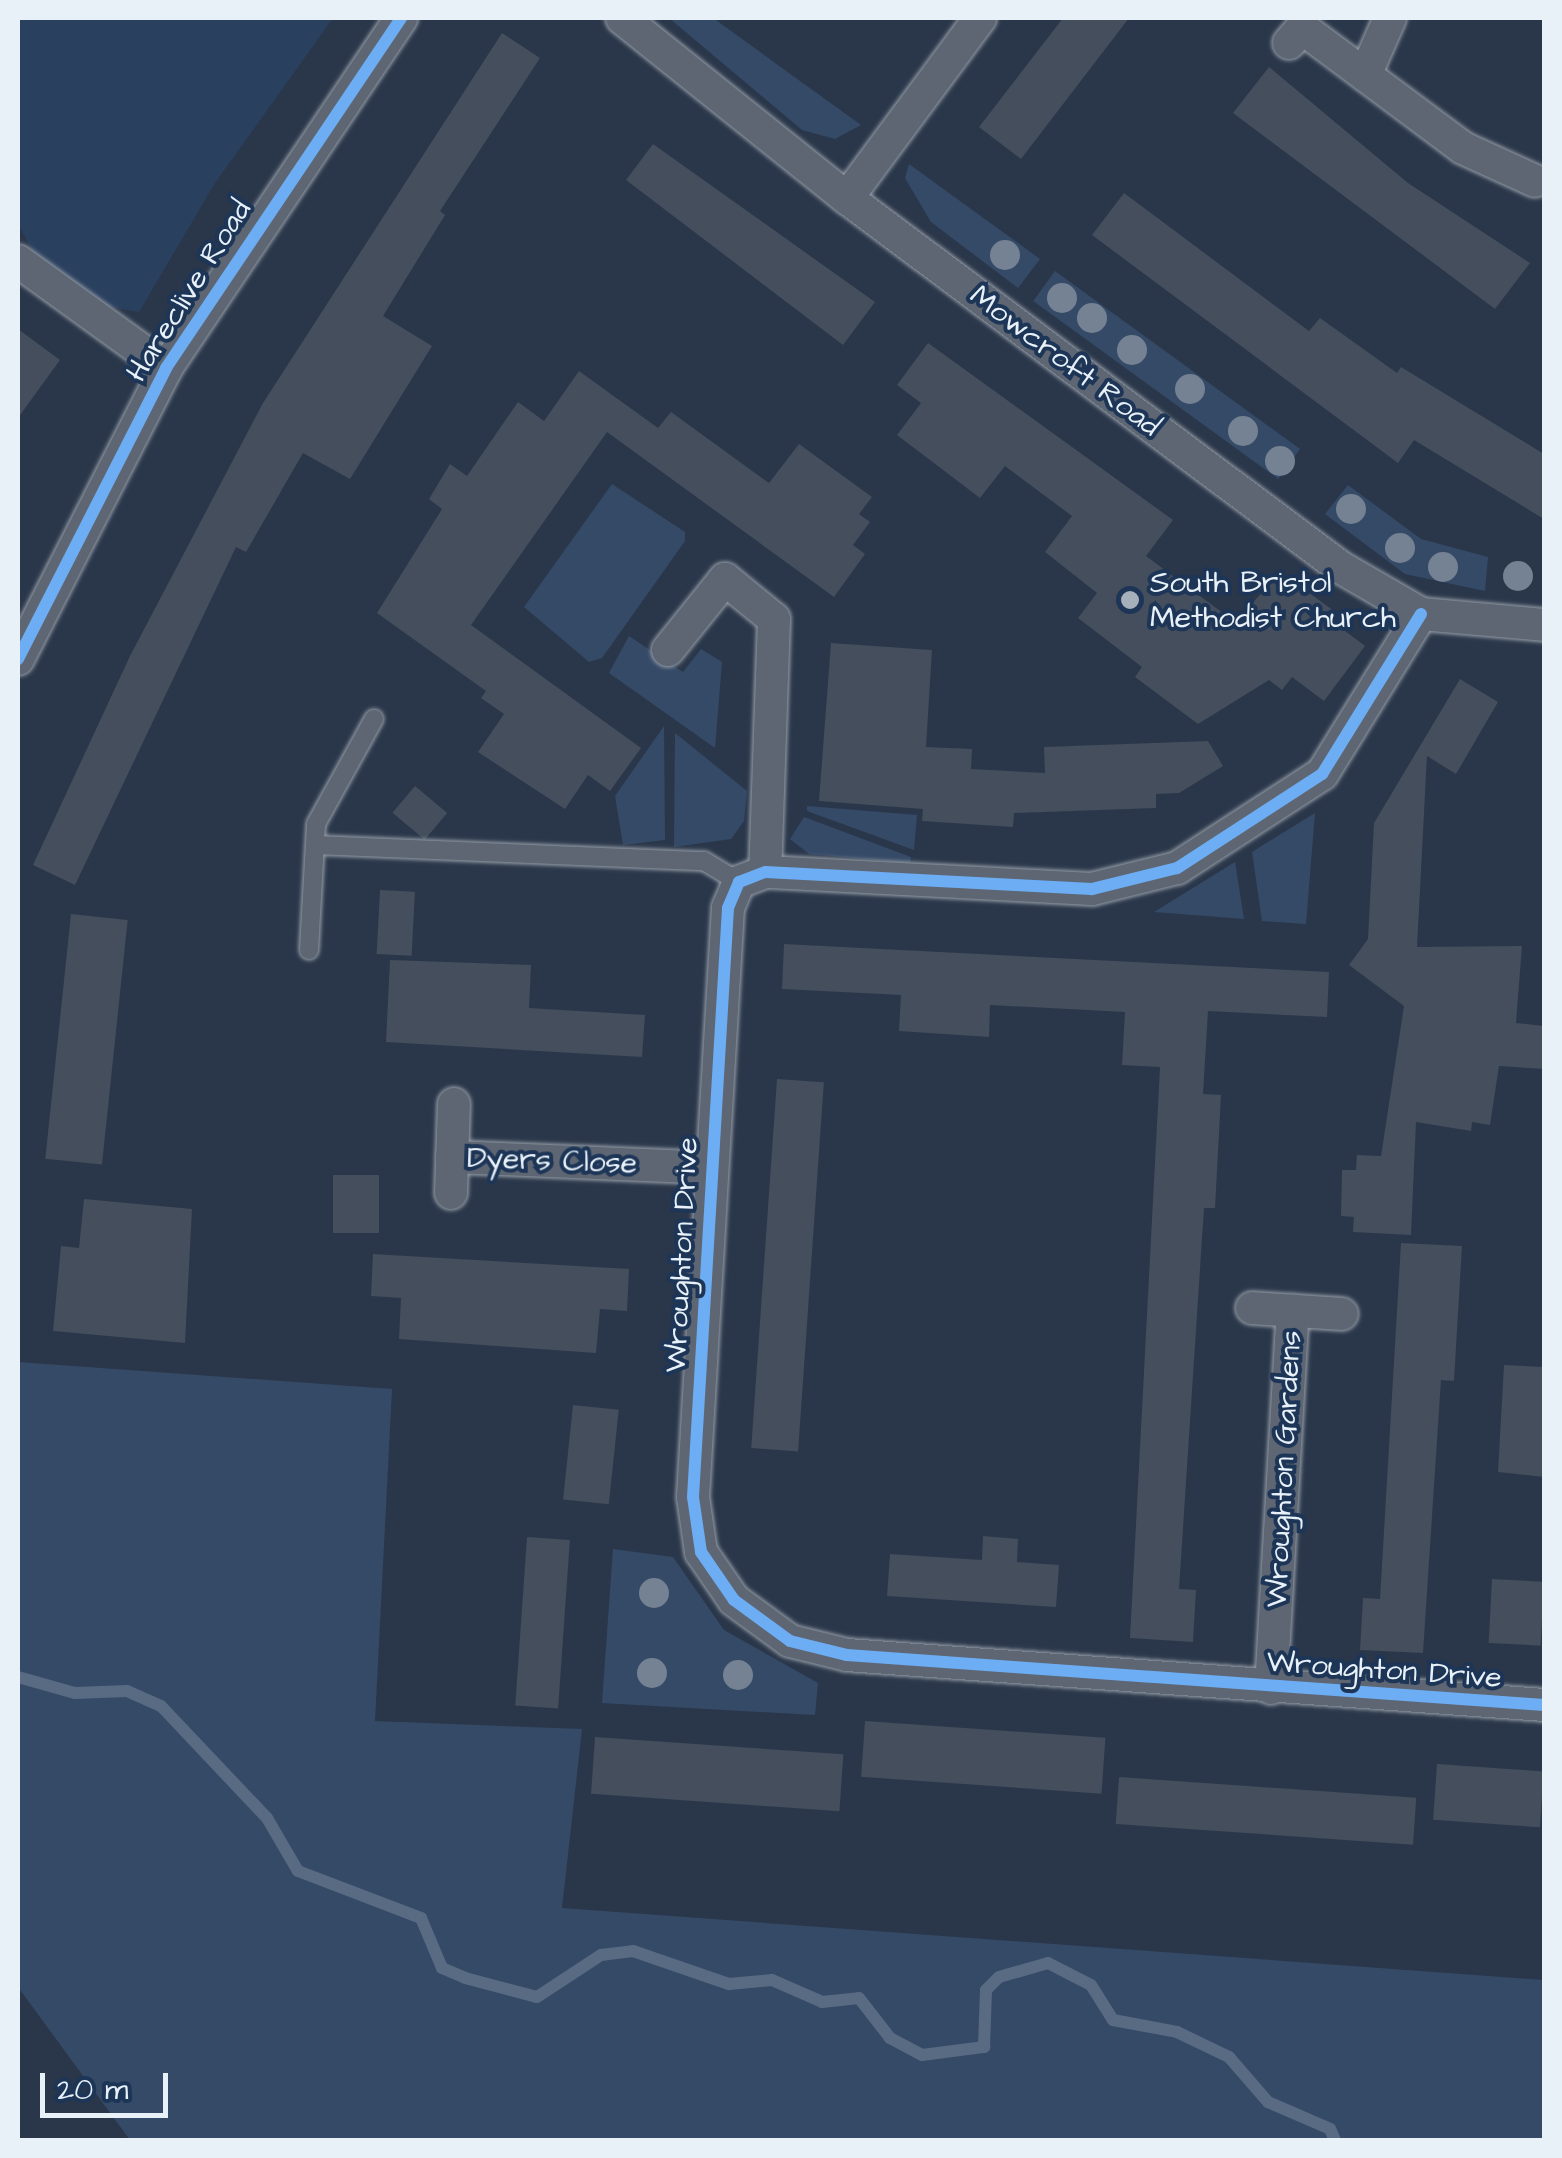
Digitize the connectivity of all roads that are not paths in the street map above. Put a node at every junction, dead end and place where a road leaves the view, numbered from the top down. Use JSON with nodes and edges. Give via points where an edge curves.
{"nodes":[{"id":1,"x":400,"y":18,"type":"edge"},
{"id":2,"x":622,"y":18,"type":"edge"},
{"id":3,"x":980,"y":18,"type":"edge"},
{"id":4,"x":1390,"y":18,"type":"edge"},
{"id":5,"x":1289,"y":43,"type":"dead end"},
{"id":6,"x":1365,"y":76,"type":"junction"},
{"id":7,"x":1535,"y":182,"type":"dead end"},
{"id":8,"x":847,"y":198,"type":"junction"},
{"id":9,"x":18,"y":261,"type":"edge"},
{"id":10,"x":166,"y":368,"type":"junction"},
{"id":11,"x":1421,"y":614,"type":"junction"},
{"id":12,"x":1544,"y":625,"type":"edge"},
{"id":13,"x":668,"y":650,"type":"dead end"},
{"id":14,"x":18,"y":659,"type":"edge"},
{"id":15,"x":374,"y":719,"type":"dead end"},
{"id":16,"x":314,"y":845,"type":"junction"},
{"id":17,"x":752,"y":877,"type":"junction"},
{"id":18,"x":309,"y":950,"type":"dead end"},
{"id":19,"x":454,"y":1104,"type":"dead end"},
{"id":20,"x":452,"y":1157,"type":"junction"},
{"id":21,"x":712,"y":1168,"type":"junction"},
{"id":22,"x":451,"y":1193,"type":"dead end"},
{"id":23,"x":1252,"y":1308,"type":"dead end"},
{"id":24,"x":1294,"y":1311,"type":"junction"},
{"id":25,"x":1342,"y":1314,"type":"dead end"},
{"id":26,"x":1271,"y":1688,"type":"junction"},
{"id":27,"x":1544,"y":1705,"type":"edge"}],
"edges":[{"from":1,"to":10,"type":"street","name":"Hareclive Road"},
{"from":2,"to":8,"type":"street","name":"Mowcroft Road"},
{"from":3,"to":8,"type":"street"},
{"from":4,"to":6,"type":"street"},
{"from":5,"to":6,"type":"street","via":[[1302,28]]},
{"from":6,"to":7,"type":"street","via":[[1463,148]]},
{"from":8,"to":11,"type":"street","name":"Mowcroft Road","via":[[1340,567]]},
{"from":9,"to":10,"type":"street"},
{"from":10,"to":14,"type":"street","name":"Hareclive Road"},
{"from":11,"to":12,"type":"street","name":"Mowcroft Road"},
{"from":11,"to":17,"type":"street","via":[[1322,774],[1177,868],[1092,890]]},
{"from":13,"to":17,"type":"street","name":"Wroughton Drive","via":[[724,579],[774,619]]},
{"from":15,"to":16,"type":"lane","via":[[321,811]]},
{"from":16,"to":17,"type":"lane","via":[[704,861]]},
{"from":16,"to":18,"type":"lane"},
{"from":17,"to":21,"type":"street","name":"Wroughton Drive","via":[[728,908]]},
{"from":19,"to":20,"type":"street","name":"Dyers Close"},
{"from":20,"to":21,"type":"street","name":"Dyers Close"},
{"from":20,"to":22,"type":"street","name":"Dyers Close"},
{"from":21,"to":26,"type":"street","name":"Wroughton Drive","via":[[693,1497],[701,1552],[734,1600],[790,1642],[848,1655]]},
{"from":23,"to":24,"type":"street","name":"Wroughton Gardens"},
{"from":24,"to":25,"type":"street","name":"Wroughton Gardens"},
{"from":24,"to":26,"type":"street","name":"Wroughton Gardens"},
{"from":26,"to":27,"type":"street","name":"Wroughton Drive"}]}
